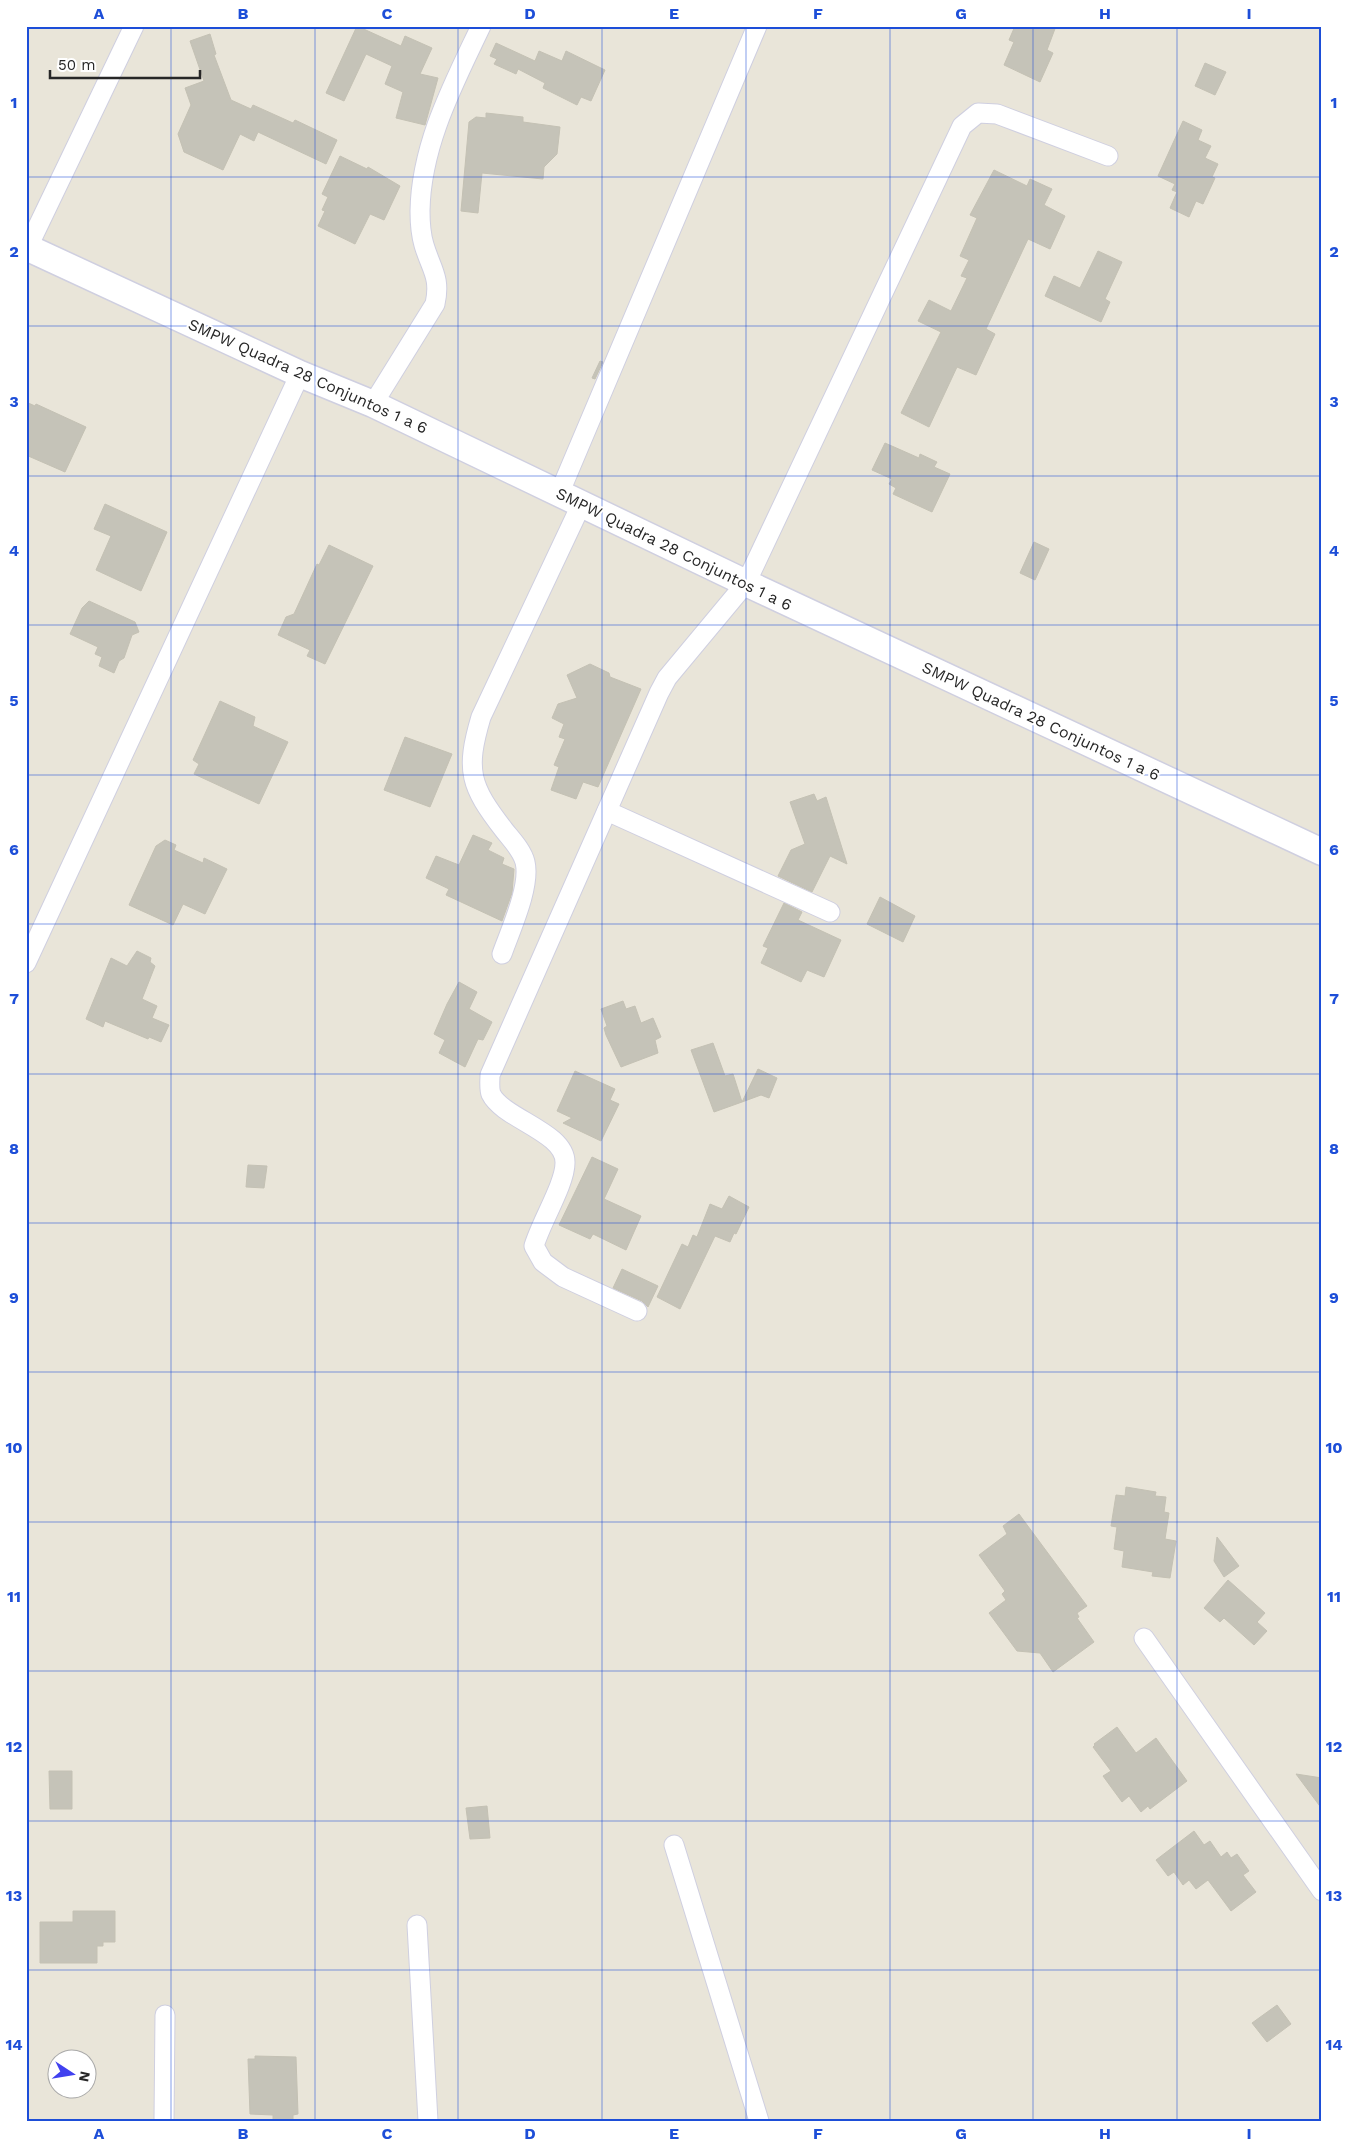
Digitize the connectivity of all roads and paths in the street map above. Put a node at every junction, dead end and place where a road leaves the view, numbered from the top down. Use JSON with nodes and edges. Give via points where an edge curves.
{"nodes":[{"id":1,"x":134,"y":26,"type":"edge"},
{"id":2,"x":480,"y":26,"type":"edge"},
{"id":3,"x":756,"y":26,"type":"edge"},
{"id":4,"x":1108,"y":156,"type":"dead end"},
{"id":5,"x":27,"y":249,"type":"edge"},
{"id":6,"x":300,"y":374,"type":"junction"},
{"id":7,"x":373,"y":404,"type":"junction"},
{"id":8,"x":570,"y":500,"type":"junction"},
{"id":9,"x":746,"y":583,"type":"junction"},
{"id":10,"x":607,"y":811,"type":"junction"},
{"id":11,"x":1322,"y":852,"type":"edge"},
{"id":12,"x":830,"y":912,"type":"dead end"},
{"id":13,"x":502,"y":954,"type":"dead end"},
{"id":14,"x":26,"y":964,"type":"edge"},
{"id":15,"x":637,"y":1311,"type":"dead end"},
{"id":16,"x":1144,"y":1638,"type":"dead end"},
{"id":17,"x":674,"y":1845,"type":"dead end"},
{"id":18,"x":1322,"y":1892,"type":"edge"},
{"id":19,"x":417,"y":1925,"type":"dead end"},
{"id":20,"x":165,"y":2015,"type":"dead end"},
{"id":21,"x":164,"y":2121,"type":"edge"},
{"id":22,"x":428,"y":2121,"type":"edge"},
{"id":23,"x":759,"y":2121,"type":"edge"}],
"edges":[{"from":1,"to":5,"type":"street"},
{"from":2,"to":7,"type":"street","via":[[440,113],[422,192],[420,212],[424,244],[437,278],[435,304]]},
{"from":3,"to":8,"type":"street"},
{"from":4,"to":9,"type":"street","via":[[997,114],[978,113],[962,126]]},
{"from":5,"to":6,"type":"street","name":"SMPW Quadra 28 Conjuntos 1 a 6"},
{"from":6,"to":7,"type":"street","name":"SMPW Quadra 28 Conjuntos 1 a 6"},
{"from":6,"to":14,"type":"street"},
{"from":7,"to":8,"type":"street","name":"SMPW Quadra 28 Conjuntos 1 a 6"},
{"from":8,"to":9,"type":"street","name":"SMPW Quadra 28 Conjuntos 1 a 6"},
{"from":8,"to":13,"type":"street","via":[[472,746],[474,783],[525,861],[525,879]]},
{"from":9,"to":10,"type":"street","via":[[667,678]]},
{"from":9,"to":11,"type":"street","name":"SMPW Quadra 28 Conjuntos 1 a 6"},
{"from":10,"to":12,"type":"street"},
{"from":10,"to":15,"type":"street","via":[[490,1075],[490,1093],[502,1106],[561,1148],[565,1157],[566,1165],[534,1246],[543,1262],[563,1277]]},
{"from":16,"to":18,"type":"street"},
{"from":17,"to":23,"type":"street"},
{"from":19,"to":22,"type":"street"},
{"from":20,"to":21,"type":"street"}]}
